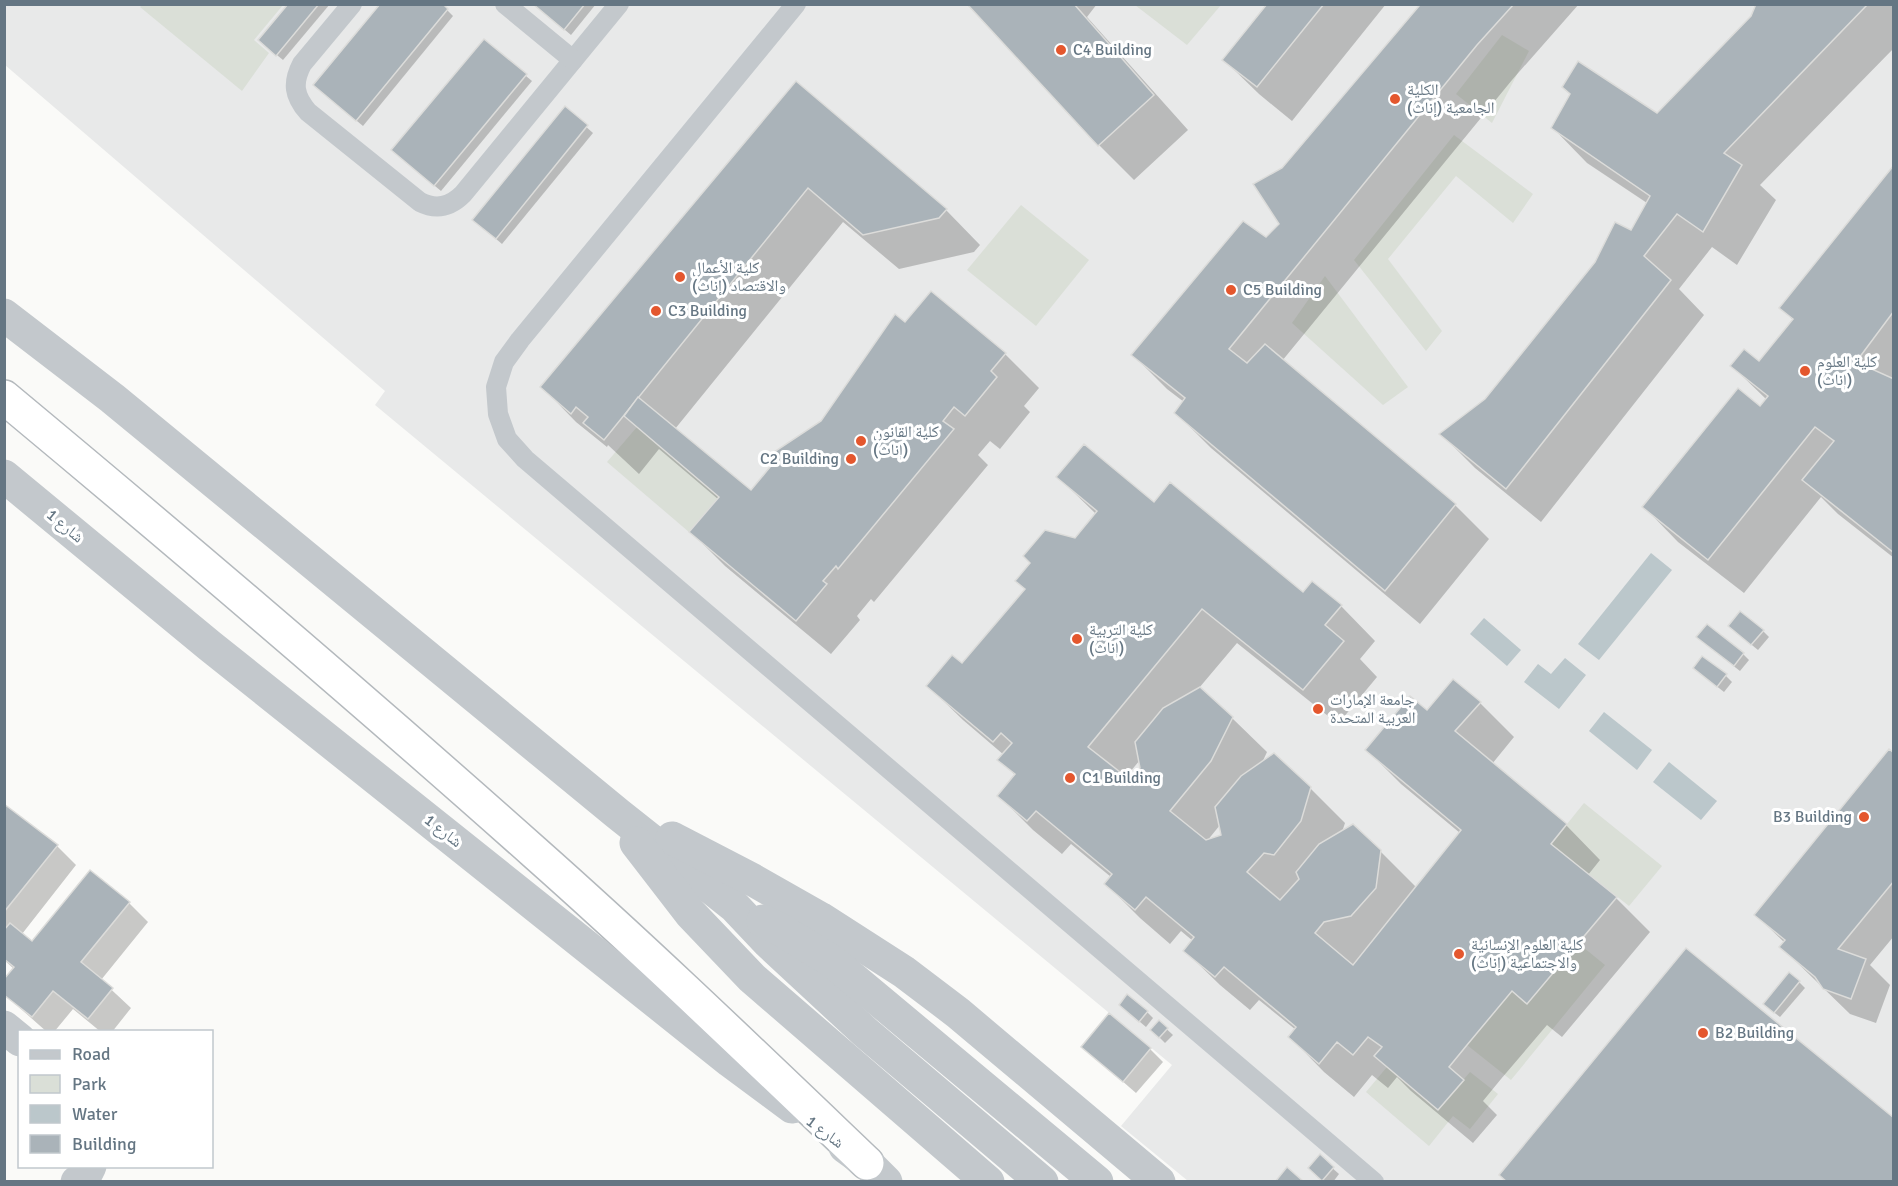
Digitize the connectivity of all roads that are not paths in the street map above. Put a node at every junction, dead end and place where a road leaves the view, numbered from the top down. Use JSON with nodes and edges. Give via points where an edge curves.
{"nodes":[{"id":1,"x":352,"y":4,"type":"edge"},
{"id":2,"x":505,"y":4,"type":"edge"},
{"id":3,"x":619,"y":4,"type":"edge"},
{"id":4,"x":796,"y":4,"type":"edge"},
{"id":5,"x":573,"y":60,"type":"junction"},
{"id":6,"x":4,"y":315,"type":"edge"},
{"id":7,"x":4,"y":397,"type":"edge"},
{"id":8,"x":4,"y":476,"type":"edge"},
{"id":9,"x":618,"y":814,"type":"junction"},
{"id":10,"x":734,"y":906,"type":"junction"},
{"id":11,"x":4,"y":1027,"type":"edge"},
{"id":12,"x":18,"y":1038,"type":"edge"},
{"id":13,"x":89,"y":1168,"type":"edge"},
{"id":14,"x":877,"y":1172,"type":"edge"},
{"id":15,"x":77,"y":1182,"type":"edge"},
{"id":16,"x":988,"y":1182,"type":"edge"},
{"id":17,"x":1042,"y":1182,"type":"edge"},
{"id":18,"x":1097,"y":1182,"type":"edge"},
{"id":19,"x":1160,"y":1182,"type":"edge"},
{"id":20,"x":1374,"y":1182,"type":"edge"}],
"edges":[{"from":1,"to":5,"type":"lane","via":[[302,64],[295,83],[296,93],[308,112],[429,206],[448,205],[463,194]]},
{"from":2,"to":5,"type":"lane"},
{"from":3,"to":5,"type":"lane"},
{"from":4,"to":20,"type":"lane","via":[[504,362],[496,387],[498,414],[507,439],[525,459]]},
{"from":6,"to":9,"type":"street","via":[[112,398]]},
{"from":7,"to":14,"type":"highway","via":[[182,545],[534,852]]},
{"from":8,"to":14,"type":"street","name":"شارع 1","via":[[210,646],[730,1060]]},
{"from":9,"to":10,"type":"street"},
{"from":9,"to":16,"type":"street","via":[[690,913],[752,978]]},
{"from":9,"to":19,"type":"street","via":[[753,880],[904,972]]},
{"from":10,"to":17,"type":"street","via":[[865,1032]]},
{"from":10,"to":18,"type":"street","via":[[832,962]]},
{"from":11,"to":12,"type":"street"},
{"from":13,"to":15,"type":"street"}]}
